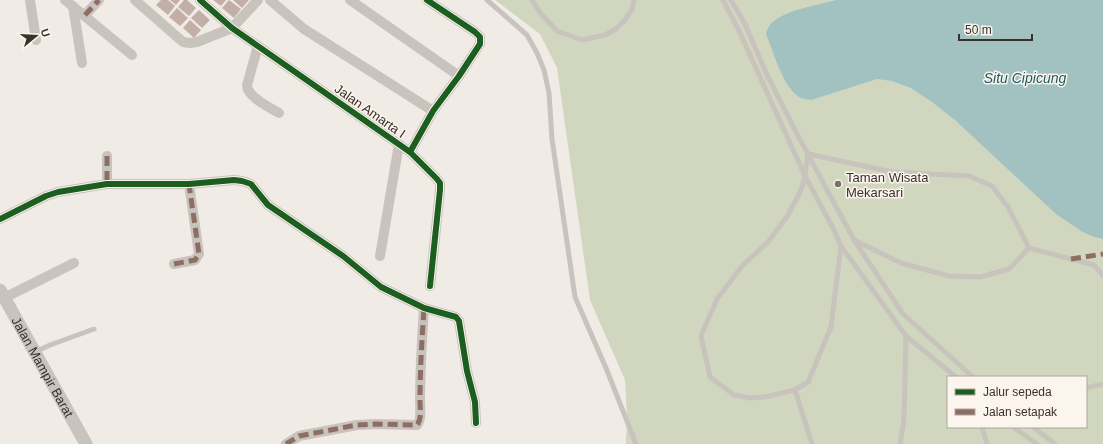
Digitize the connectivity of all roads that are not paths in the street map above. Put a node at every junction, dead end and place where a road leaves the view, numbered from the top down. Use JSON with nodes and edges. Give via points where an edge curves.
{"nodes":[{"id":1,"x":30,"y":0,"type":"edge"},
{"id":2,"x":99,"y":0,"type":"edge"},
{"id":3,"x":135,"y":0,"type":"edge"},
{"id":4,"x":200,"y":0,"type":"edge"},
{"id":5,"x":258,"y":0,"type":"edge"},
{"id":6,"x":270,"y":0,"type":"edge"},
{"id":7,"x":350,"y":0,"type":"edge"},
{"id":8,"x":427,"y":0,"type":"edge"},
{"id":9,"x":486,"y":0,"type":"edge"},
{"id":10,"x":532,"y":0,"type":"edge"},
{"id":11,"x":634,"y":0,"type":"edge"},
{"id":12,"x":723,"y":0,"type":"edge"},
{"id":13,"x":731,"y":0,"type":"edge"},
{"id":14,"x":69,"y":3,"type":"edge"},
{"id":15,"x":85,"y":15,"type":"junction"},
{"id":16,"x":232,"y":28,"type":"junction"},
{"id":17,"x":36,"y":40,"type":"dead end"},
{"id":18,"x":258,"y":46,"type":"junction"},
{"id":19,"x":132,"y":55,"type":"dead end"},
{"id":20,"x":82,"y":63,"type":"dead end"},
{"id":21,"x":459,"y":76,"type":"junction"},
{"id":22,"x":433,"y":111,"type":"junction"},
{"id":23,"x":279,"y":113,"type":"dead end"},
{"id":24,"x":399,"y":144,"type":"junction"},
{"id":25,"x":410,"y":152,"type":"junction"},
{"id":26,"x":808,"y":154,"type":"junction"},
{"id":27,"x":107,"y":156,"type":"dead end"},
{"id":28,"x":805,"y":176,"type":"junction"},
{"id":29,"x":107,"y":184,"type":"junction"},
{"id":30,"x":190,"y":184,"type":"junction"},
{"id":31,"x":0,"y":220,"type":"edge"},
{"id":32,"x":854,"y":240,"type":"junction"},
{"id":33,"x":841,"y":246,"type":"junction"},
{"id":34,"x":1029,"y":248,"type":"junction"},
{"id":35,"x":380,"y":256,"type":"dead end"},
{"id":36,"x":74,"y":263,"type":"dead end"},
{"id":37,"x":174,"y":264,"type":"dead end"},
{"id":38,"x":1103,"y":276,"type":"edge"},
{"id":39,"x":430,"y":286,"type":"dead end"},
{"id":40,"x":2,"y":294,"type":"edge"},
{"id":41,"x":424,"y":308,"type":"junction"},
{"id":42,"x":94,"y":329,"type":"dead end"},
{"id":43,"x":906,"y":336,"type":"junction"},
{"id":44,"x":35,"y":352,"type":"junction"},
{"id":45,"x":955,"y":376,"type":"edge"},
{"id":46,"x":972,"y":376,"type":"edge"},
{"id":47,"x":1103,"y":384,"type":"edge"},
{"id":48,"x":1087,"y":388,"type":"edge"},
{"id":49,"x":795,"y":390,"type":"junction"},
{"id":50,"x":476,"y":423,"type":"dead end"},
{"id":51,"x":982,"y":428,"type":"edge"},
{"id":52,"x":1014,"y":428,"type":"edge"},
{"id":53,"x":1034,"y":428,"type":"edge"},
{"id":54,"x":86,"y":444,"type":"edge"},
{"id":55,"x":286,"y":444,"type":"edge"},
{"id":56,"x":636,"y":444,"type":"edge"},
{"id":57,"x":812,"y":444,"type":"edge"},
{"id":58,"x":900,"y":444,"type":"edge"},
{"id":59,"x":987,"y":444,"type":"edge"},
{"id":60,"x":1037,"y":444,"type":"edge"},
{"id":61,"x":1055,"y":444,"type":"edge"}],
"edges":[{"from":1,"to":17,"type":"street"},
{"from":2,"to":15,"type":"street"},
{"from":3,"to":16,"type":"street","via":[[183,42],[197,42]]},
{"from":4,"to":16,"type":"street","name":"Jalan Amarta I"},
{"from":5,"to":16,"type":"street"},
{"from":6,"to":22,"type":"street","via":[[304,28]]},
{"from":7,"to":21,"type":"street"},
{"from":8,"to":21,"type":"street","via":[[480,37],[480,44]]},
{"from":9,"to":56,"type":"lane","via":[[527,35],[544,70],[574,297]]},
{"from":10,"to":11,"type":"lane","via":[[540,14],[557,31],[582,40],[605,35],[616,29],[632,9]]},
{"from":12,"to":28,"type":"lane"},
{"from":13,"to":26,"type":"lane"},
{"from":14,"to":15,"type":"street"},
{"from":14,"to":20,"type":"street"},
{"from":15,"to":19,"type":"street"},
{"from":16,"to":18,"type":"street","name":"Jalan Amarta I"},
{"from":18,"to":23,"type":"street","via":[[246,85],[247,90],[250,95]]},
{"from":18,"to":24,"type":"street","name":"Jalan Amarta I"},
{"from":21,"to":22,"type":"street"},
{"from":22,"to":25,"type":"street"},
{"from":24,"to":25,"type":"street","name":"Jalan Amarta I"},
{"from":24,"to":35,"type":"street"},
{"from":25,"to":39,"type":"street","name":"Jalan Amarta I","via":[[440,183]]},
{"from":26,"to":28,"type":"lane"},
{"from":26,"to":32,"type":"lane"},
{"from":26,"to":34,"type":"lane","via":[[892,172],[969,176],[992,186],[1008,207]]},
{"from":27,"to":29,"type":"street"},
{"from":28,"to":33,"type":"lane"},
{"from":28,"to":49,"type":"lane","via":[[788,215],[768,242],[742,266],[717,299],[701,336],[710,377],[734,396],[765,397]]},
{"from":29,"to":30,"type":"street"},
{"from":29,"to":31,"type":"street","via":[[46,196]]},
{"from":30,"to":37,"type":"street","via":[[198,254],[195,260]]},
{"from":30,"to":41,"type":"street","via":[[234,180],[251,184],[268,205],[343,256],[381,287]]},
{"from":32,"to":34,"type":"lane","via":[[901,263],[949,276],[980,277],[1009,269]]},
{"from":32,"to":46,"type":"lane","via":[[903,314]]},
{"from":33,"to":43,"type":"lane"},
{"from":33,"to":49,"type":"lane","via":[[831,327],[808,382]]},
{"from":34,"to":38,"type":"lane","via":[[1094,265]]},
{"from":36,"to":40,"type":"street"},
{"from":40,"to":44,"type":"street","name":"Jalan Mampir Barat"},
{"from":41,"to":50,"type":"street","via":[[456,317],[459,321]]},
{"from":41,"to":55,"type":"street","via":[[417,425],[357,425],[300,436]]},
{"from":42,"to":44,"type":"lane"},
{"from":43,"to":45,"type":"lane"},
{"from":43,"to":58,"type":"lane","via":[[904,419]]},
{"from":44,"to":54,"type":"street","name":"Jalan Mampir Barat"},
{"from":47,"to":48,"type":"lane"},
{"from":49,"to":57,"type":"lane"},
{"from":51,"to":59,"type":"lane"},
{"from":52,"to":60,"type":"lane"},
{"from":53,"to":61,"type":"lane"}]}
